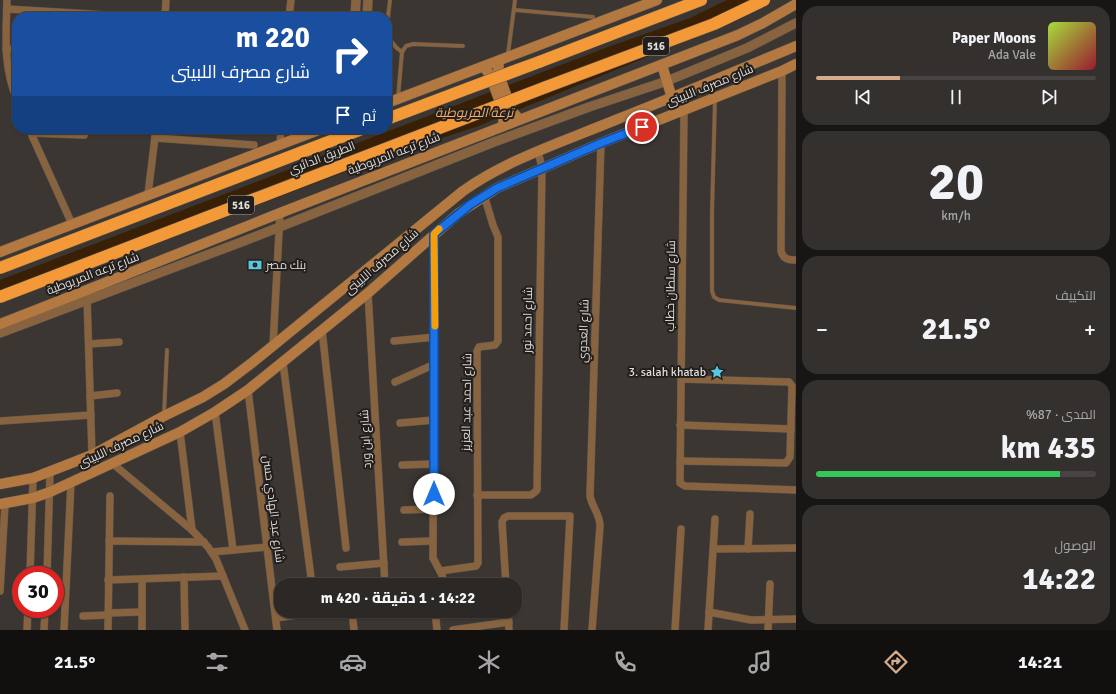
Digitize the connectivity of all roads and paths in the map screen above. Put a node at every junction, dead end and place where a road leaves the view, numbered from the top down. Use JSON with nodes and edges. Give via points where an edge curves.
{"nodes":[{"id":1,"x":8,"y":0,"type":"edge"},
{"id":2,"x":166,"y":0,"type":"edge"},
{"id":3,"x":291,"y":0,"type":"edge"},
{"id":4,"x":356,"y":0,"type":"edge"},
{"id":5,"x":368,"y":0,"type":"edge"},
{"id":6,"x":390,"y":0,"type":"edge"},
{"id":7,"x":515,"y":0,"type":"edge"},
{"id":8,"x":657,"y":0,"type":"edge"},
{"id":9,"x":701,"y":0,"type":"edge"},
{"id":10,"x":764,"y":0,"type":"edge"},
{"id":11,"x":796,"y":4,"type":"edge"},
{"id":12,"x":7,"y":9,"type":"junction"},
{"id":13,"x":515,"y":10,"type":"junction"},
{"id":14,"x":57,"y":12,"type":"edge"},
{"id":15,"x":165,"y":12,"type":"edge"},
{"id":16,"x":290,"y":12,"type":"edge"},
{"id":17,"x":355,"y":12,"type":"edge"},
{"id":18,"x":367,"y":12,"type":"edge"},
{"id":19,"x":389,"y":12,"type":"edge"},
{"id":20,"x":593,"y":17,"type":"dead end"},
{"id":21,"x":796,"y":23,"type":"edge"},
{"id":22,"x":392,"y":44,"type":"edge"},
{"id":23,"x":462,"y":46,"type":"dead end"},
{"id":24,"x":796,"y":46,"type":"edge"},
{"id":25,"x":6,"y":49,"type":"junction"},
{"id":26,"x":12,"y":50,"type":"edge"},
{"id":27,"x":402,"y":52,"type":"junction"},
{"id":28,"x":503,"y":59,"type":"junction"},
{"id":29,"x":662,"y":64,"type":"junction"},
{"id":30,"x":796,"y":64,"type":"edge"},
{"id":31,"x":484,"y":67,"type":"junction"},
{"id":32,"x":782,"y":71,"type":"junction"},
{"id":33,"x":12,"y":81,"type":"edge"},
{"id":34,"x":667,"y":81,"type":"junction"},
{"id":35,"x":672,"y":98,"type":"junction"},
{"id":36,"x":716,"y":98,"type":"junction"},
{"id":37,"x":398,"y":99,"type":"junction"},
{"id":38,"x":392,"y":101,"type":"edge"},
{"id":39,"x":684,"y":111,"type":"junction"},
{"id":40,"x":392,"y":117,"type":"edge"},
{"id":41,"x":519,"y":119,"type":"junction"},
{"id":42,"x":503,"y":126,"type":"junction"},
{"id":43,"x":31,"y":134,"type":"edge"},
{"id":44,"x":155,"y":134,"type":"edge"},
{"id":45,"x":281,"y":134,"type":"edge"},
{"id":46,"x":308,"y":134,"type":"edge"},
{"id":47,"x":349,"y":134,"type":"edge"},
{"id":48,"x":155,"y":138,"type":"junction"},
{"id":49,"x":601,"y":143,"type":"junction"},
{"id":50,"x":254,"y":145,"type":"dead end"},
{"id":51,"x":280,"y":145,"type":"junction"},
{"id":52,"x":538,"y":151,"type":"junction"},
{"id":53,"x":542,"y":168,"type":"junction"},
{"id":54,"x":148,"y":194,"type":"junction"},
{"id":55,"x":484,"y":196,"type":"junction"},
{"id":56,"x":280,"y":213,"type":"junction"},
{"id":57,"x":72,"y":224,"type":"junction"},
{"id":58,"x":279,"y":226,"type":"junction"},
{"id":59,"x":434,"y":234,"type":"junction"},
{"id":60,"x":0,"y":252,"type":"edge"},
{"id":61,"x":796,"y":260,"type":"edge"},
{"id":62,"x":0,"y":268,"type":"edge"},
{"id":63,"x":368,"y":293,"type":"junction"},
{"id":64,"x":87,"y":295,"type":"junction"},
{"id":65,"x":0,"y":297,"type":"edge"},
{"id":66,"x":796,"y":308,"type":"edge"},
{"id":67,"x":0,"y":324,"type":"edge"},
{"id":68,"x":322,"y":330,"type":"junction"},
{"id":69,"x":0,"y":333,"type":"edge"},
{"id":70,"x":435,"y":337,"type":"junction"},
{"id":71,"x":394,"y":341,"type":"dead end"},
{"id":72,"x":119,"y":342,"type":"dead end"},
{"id":73,"x":89,"y":344,"type":"junction"},
{"id":74,"x":273,"y":346,"type":"junction"},
{"id":75,"x":167,"y":350,"type":"dead end"},
{"id":76,"x":283,"y":363,"type":"junction"},
{"id":77,"x":435,"y":364,"type":"junction"},
{"id":78,"x":681,"y":378,"type":"junction"},
{"id":79,"x":395,"y":382,"type":"dead end"},
{"id":80,"x":248,"y":390,"type":"junction"},
{"id":81,"x":117,"y":393,"type":"dead end"},
{"id":82,"x":90,"y":396,"type":"junction"},
{"id":83,"x":794,"y":410,"type":"edge"},
{"id":84,"x":215,"y":412,"type":"junction"},
{"id":85,"x":91,"y":414,"type":"junction"},
{"id":86,"x":164,"y":416,"type":"junction"},
{"id":87,"x":434,"y":420,"type":"junction"},
{"id":88,"x":0,"y":421,"type":"edge"},
{"id":89,"x":400,"y":422,"type":"dead end"},
{"id":90,"x":680,"y":425,"type":"junction"},
{"id":91,"x":791,"y":429,"type":"junction"},
{"id":92,"x":180,"y":432,"type":"junction"},
{"id":93,"x":92,"y":454,"type":"junction"},
{"id":94,"x":680,"y":461,"type":"junction"},
{"id":95,"x":112,"y":463,"type":"junction"},
{"id":96,"x":434,"y":464,"type":"junction"},
{"id":97,"x":402,"y":465,"type":"dead end"},
{"id":98,"x":50,"y":472,"type":"junction"},
{"id":99,"x":33,"y":478,"type":"junction"},
{"id":100,"x":71,"y":482,"type":"junction"},
{"id":101,"x":0,"y":484,"type":"edge"},
{"id":102,"x":796,"y":490,"type":"edge"},
{"id":103,"x":50,"y":492,"type":"junction"},
{"id":104,"x":477,"y":495,"type":"junction"},
{"id":105,"x":110,"y":496,"type":"dead end"},
{"id":106,"x":33,"y":498,"type":"junction"},
{"id":107,"x":3,"y":504,"type":"edge"},
{"id":108,"x":434,"y":509,"type":"junction"},
{"id":109,"x":404,"y":510,"type":"dead end"},
{"id":110,"x":750,"y":514,"type":"dead end"},
{"id":111,"x":715,"y":519,"type":"dead end"},
{"id":112,"x":681,"y":529,"type":"dead end"},
{"id":113,"x":192,"y":530,"type":"junction"},
{"id":114,"x":109,"y":541,"type":"junction"},
{"id":115,"x":433,"y":541,"type":"junction"},
{"id":116,"x":204,"y":542,"type":"junction"},
{"id":117,"x":402,"y":542,"type":"dead end"},
{"id":118,"x":267,"y":547,"type":"junction"},
{"id":119,"x":346,"y":548,"type":"dead end"},
{"id":120,"x":796,"y":548,"type":"edge"},
{"id":121,"x":713,"y":549,"type":"junction"},
{"id":122,"x":748,"y":549,"type":"junction"},
{"id":123,"x":233,"y":550,"type":"junction"},
{"id":124,"x":212,"y":552,"type":"junction"},
{"id":125,"x":384,"y":563,"type":"junction"},
{"id":126,"x":30,"y":566,"type":"edge"},
{"id":127,"x":46,"y":566,"type":"edge"},
{"id":128,"x":340,"y":567,"type":"dead end"},
{"id":129,"x":440,"y":571,"type":"junction"},
{"id":130,"x":223,"y":576,"type":"junction"},
{"id":131,"x":184,"y":577,"type":"junction"},
{"id":132,"x":311,"y":578,"type":"edge"},
{"id":133,"x":385,"y":578,"type":"edge"},
{"id":134,"x":442,"y":578,"type":"edge"},
{"id":135,"x":506,"y":578,"type":"edge"},
{"id":136,"x":142,"y":579,"type":"junction"},
{"id":137,"x":108,"y":580,"type":"junction"},
{"id":138,"x":770,"y":584,"type":"dead end"},
{"id":139,"x":0,"y":591,"type":"edge"},
{"id":140,"x":274,"y":602,"type":"edge"},
{"id":141,"x":142,"y":612,"type":"junction"},
{"id":142,"x":709,"y":612,"type":"junction"},
{"id":143,"x":108,"y":614,"type":"junction"},
{"id":144,"x":83,"y":616,"type":"dead end"},
{"id":145,"x":28,"y":618,"type":"edge"},
{"id":146,"x":45,"y":618,"type":"edge"},
{"id":147,"x":276,"y":618,"type":"edge"},
{"id":148,"x":353,"y":618,"type":"edge"},
{"id":149,"x":436,"y":618,"type":"edge"},
{"id":150,"x":509,"y":618,"type":"edge"},
{"id":151,"x":796,"y":619,"type":"edge"},
{"id":152,"x":768,"y":620,"type":"junction"},
{"id":153,"x":509,"y":622,"type":"junction"},
{"id":154,"x":27,"y":630,"type":"edge"},
{"id":155,"x":44,"y":630,"type":"edge"},
{"id":156,"x":64,"y":630,"type":"edge"},
{"id":157,"x":108,"y":630,"type":"edge"},
{"id":158,"x":142,"y":630,"type":"edge"},
{"id":159,"x":185,"y":630,"type":"edge"},
{"id":160,"x":244,"y":630,"type":"edge"},
{"id":161,"x":277,"y":630,"type":"edge"},
{"id":162,"x":354,"y":630,"type":"edge"},
{"id":163,"x":437,"y":630,"type":"edge"},
{"id":164,"x":453,"y":630,"type":"edge"},
{"id":165,"x":509,"y":630,"type":"edge"},
{"id":166,"x":564,"y":630,"type":"edge"},
{"id":167,"x":592,"y":630,"type":"edge"},
{"id":168,"x":675,"y":630,"type":"edge"},
{"id":169,"x":708,"y":630,"type":"edge"},
{"id":170,"x":768,"y":630,"type":"edge"}],
"edges":[{"from":1,"to":12,"type":"street"},
{"from":2,"to":15,"type":"street"},
{"from":3,"to":16,"type":"street"},
{"from":4,"to":17,"type":"street"},
{"from":5,"to":18,"type":"street"},
{"from":6,"to":19,"type":"lane"},
{"from":7,"to":13,"type":"lane"},
{"from":8,"to":28,"type":"main road"},
{"from":9,"to":40,"type":"highway","number":"516","bridge":true},
{"from":10,"to":65,"type":"highway","name":"الطريق الدائري","number":"516","bridge":true,"via":[[714,24]]},
{"from":11,"to":29,"type":"main road","name":"شارع ترعه المريوطية","via":[[763,23]]},
{"from":12,"to":14,"type":"street"},
{"from":12,"to":25,"type":"street"},
{"from":13,"to":20,"type":"lane"},
{"from":13,"to":28,"type":"lane"},
{"from":21,"to":34,"type":"street","via":[[747,48]]},
{"from":22,"to":27,"type":"lane"},
{"from":23,"to":27,"type":"lane","via":[[413,44],[406,46]]},
{"from":24,"to":35,"type":"main road","name":"شارع مصرف اللبينى"},
{"from":25,"to":26,"type":"street"},
{"from":25,"to":33,"type":"street","via":[[7,66]]},
{"from":27,"to":37,"type":"lane"},
{"from":28,"to":31,"type":"main road"},
{"from":28,"to":41,"type":"main road","bridge":true,"via":[[498,72],[512,111]]},
{"from":29,"to":34,"type":"main road"},
{"from":29,"to":41,"type":"main road","name":"شارع ترعه المريوطية"},
{"from":30,"to":32,"type":"main road","name":"شارع مصرف اللبينى"},
{"from":31,"to":37,"type":"main road"},
{"from":31,"to":42,"type":"main road","bridge":true,"via":[[490,75],[504,113]]},
{"from":32,"to":36,"type":"main road","name":"شارع مصرف اللبينى"},
{"from":32,"to":61,"type":"street","via":[[781,251],[785,258]]},
{"from":34,"to":35,"type":"main road"},
{"from":34,"to":58,"type":"street","via":[[501,139]]},
{"from":35,"to":52,"type":"main road","name":"شارع مصرف اللبينى"},
{"from":36,"to":39,"type":"main road","name":"شارع مصرف اللبينى"},
{"from":36,"to":66,"type":"lane","via":[[712,292],[719,300]]},
{"from":37,"to":38,"type":"main road"},
{"from":39,"to":49,"type":"main road","name":"شارع مصرف اللبينى"},
{"from":39,"to":78,"type":"street","name":"شارع سلطان خطاب"},
{"from":41,"to":42,"type":"main road","name":"شارع ترعه المريوطية"},
{"from":42,"to":56,"type":"main road","name":"شارع ترعه المريوطية"},
{"from":43,"to":57,"type":"street"},
{"from":44,"to":48,"type":"street"},
{"from":45,"to":51,"type":"street"},
{"from":46,"to":51,"type":"main road"},
{"from":47,"to":62,"type":"highway","name":"الطريق الدائري","number":"516","bridge":true},
{"from":48,"to":50,"type":"street"},
{"from":48,"to":54,"type":"street"},
{"from":49,"to":53,"type":"main road","name":"شارع مصرف اللبينى"},
{"from":49,"to":167,"type":"street","name":"شارع العدوي","via":[[590,496],[600,518],[600,529]]},
{"from":51,"to":54,"type":"main road"},
{"from":52,"to":53,"type":"street","name":"شارع احمد نور"},
{"from":52,"to":74,"type":"main road","name":"شارع مصرف اللبينى","via":[[491,173],[463,191]]},
{"from":53,"to":55,"type":"main road","name":"شارع مصرف اللبينى"},
{"from":53,"to":104,"type":"street","name":"شارع احمد نور","via":[[537,490],[531,495]]},
{"from":54,"to":57,"type":"main road"},
{"from":55,"to":59,"type":"main road","name":"شارع مصرف اللبينى"},
{"from":55,"to":104,"type":"street","name":"شارع احمد عبد العزيز","via":[[498,237],[498,341],[495,345],[479,347],[477,351]]},
{"from":56,"to":58,"type":"street"},
{"from":56,"to":64,"type":"main road","name":"شارع ترعه المريوطية"},
{"from":57,"to":60,"type":"main road"},
{"from":58,"to":64,"type":"street"},
{"from":58,"to":74,"type":"street"},
{"from":59,"to":63,"type":"main road","name":"شارع مصرف اللبينى"},
{"from":59,"to":70,"type":"street"},
{"from":63,"to":68,"type":"main road","name":"شارع مصرف اللبينى"},
{"from":63,"to":125,"type":"street","name":"شارع ابن ورد"},
{"from":64,"to":67,"type":"main road","name":"شارع ترعه المريوطية"},
{"from":64,"to":69,"type":"street"},
{"from":64,"to":73,"type":"street"},
{"from":68,"to":76,"type":"main road","name":"شارع مصرف اللبينى"},
{"from":68,"to":119,"type":"street"},
{"from":70,"to":71,"type":"street"},
{"from":70,"to":77,"type":"street"},
{"from":72,"to":73,"type":"street"},
{"from":73,"to":82,"type":"street"},
{"from":74,"to":86,"type":"main road","name":"شارع مصرف اللبينى","via":[[219,388]]},
{"from":75,"to":86,"type":"lane"},
{"from":76,"to":80,"type":"main road","name":"شارع مصرف اللبينى"},
{"from":76,"to":132,"type":"street"},
{"from":77,"to":79,"type":"street"},
{"from":77,"to":87,"type":"street"},
{"from":78,"to":83,"type":"street","via":[[789,382],[792,386]]},
{"from":78,"to":90,"type":"street","name":"شارع سلطان خطاب"},
{"from":80,"to":84,"type":"main road","name":"شارع مصرف اللبينى"},
{"from":80,"to":118,"type":"street","name":"شارع عبد الهادي حسن"},
{"from":81,"to":82,"type":"street"},
{"from":82,"to":85,"type":"street"},
{"from":83,"to":91,"type":"street"},
{"from":84,"to":92,"type":"main road","name":"شارع مصرف اللبينى"},
{"from":84,"to":123,"type":"street"},
{"from":85,"to":88,"type":"street"},
{"from":85,"to":93,"type":"street"},
{"from":86,"to":93,"type":"main road","name":"شارع مصرف اللبينى"},
{"from":87,"to":89,"type":"street"},
{"from":87,"to":96,"type":"street"},
{"from":90,"to":91,"type":"street"},
{"from":90,"to":94,"type":"street","name":"شارع سلطان خطاب"},
{"from":91,"to":94,"type":"street","via":[[790,457],[783,464]]},
{"from":92,"to":95,"type":"main road","name":"شارع مصرف اللبينى"},
{"from":92,"to":113,"type":"street"},
{"from":93,"to":98,"type":"main road","name":"شارع مصرف اللبينى"},
{"from":94,"to":102,"type":"street","name":"شارع سلطان خطاب","via":[[679,480],[685,486]]},
{"from":95,"to":100,"type":"main road","name":"شارع مصرف اللبينى"},
{"from":95,"to":113,"type":"street"},
{"from":96,"to":97,"type":"street"},
{"from":96,"to":108,"type":"street"},
{"from":98,"to":99,"type":"main road","name":"شارع مصرف اللبينى"},
{"from":98,"to":103,"type":"street"},
{"from":99,"to":101,"type":"main road","name":"شارع مصرف اللبينى"},
{"from":99,"to":106,"type":"street"},
{"from":100,"to":103,"type":"main road","name":"شارع مصرف اللبينى"},
{"from":100,"to":156,"type":"street"},
{"from":103,"to":106,"type":"main road","name":"شارع مصرف اللبينى"},
{"from":103,"to":127,"type":"street"},
{"from":104,"to":129,"type":"street","name":"شارع احمد عبد العزيز","via":[[478,564]]},
{"from":105,"to":114,"type":"street"},
{"from":106,"to":107,"type":"main road","name":"شارع مصرف اللبينى"},
{"from":106,"to":126,"type":"street"},
{"from":107,"to":139,"type":"street"},
{"from":108,"to":109,"type":"street"},
{"from":108,"to":115,"type":"street"},
{"from":110,"to":122,"type":"street"},
{"from":111,"to":121,"type":"street"},
{"from":112,"to":168,"type":"street"},
{"from":113,"to":116,"type":"street"},
{"from":114,"to":116,"type":"street"},
{"from":114,"to":137,"type":"street"},
{"from":115,"to":117,"type":"street"},
{"from":115,"to":129,"type":"street","via":[[433,558]]},
{"from":116,"to":124,"type":"street"},
{"from":118,"to":123,"type":"street"},
{"from":118,"to":140,"type":"street","name":"شارع عبد الهادي حسن"},
{"from":120,"to":122,"type":"street"},
{"from":121,"to":122,"type":"street"},
{"from":121,"to":142,"type":"street"},
{"from":123,"to":124,"type":"street"},
{"from":124,"to":130,"type":"street"},
{"from":125,"to":128,"type":"street"},
{"from":125,"to":133,"type":"street","name":"شارع ابن ورد"},
{"from":129,"to":134,"type":"street"},
{"from":130,"to":131,"type":"street"},
{"from":130,"to":160,"type":"street"},
{"from":131,"to":136,"type":"street"},
{"from":131,"to":159,"type":"street"},
{"from":135,"to":166,"type":"street","via":[[502,522],[504,518],[570,516]]},
{"from":136,"to":137,"type":"street"},
{"from":136,"to":141,"type":"street"},
{"from":137,"to":143,"type":"street"},
{"from":138,"to":152,"type":"street"},
{"from":141,"to":143,"type":"street"},
{"from":141,"to":158,"type":"street"},
{"from":142,"to":152,"type":"street","via":[[751,620]]},
{"from":142,"to":169,"type":"street"},
{"from":143,"to":144,"type":"street"},
{"from":143,"to":157,"type":"street"},
{"from":145,"to":154,"type":"street"},
{"from":146,"to":155,"type":"street"},
{"from":147,"to":161,"type":"street","name":"شارع عبد الهادي حسن"},
{"from":148,"to":162,"type":"street"},
{"from":149,"to":163,"type":"street"},
{"from":150,"to":153,"type":"street"},
{"from":151,"to":152,"type":"street"},
{"from":152,"to":170,"type":"street"},
{"from":153,"to":164,"type":"street"},
{"from":153,"to":165,"type":"street"}]}
